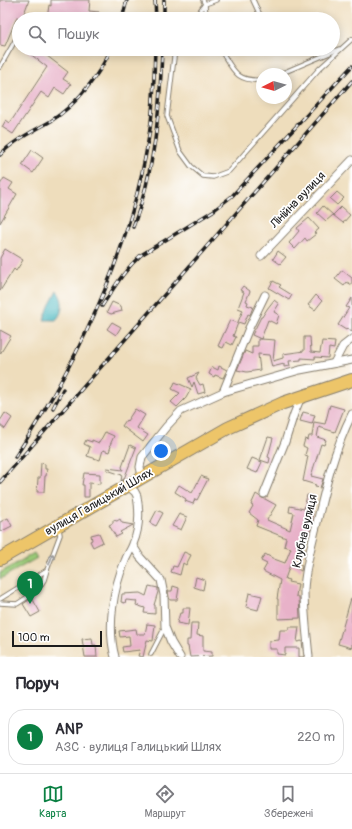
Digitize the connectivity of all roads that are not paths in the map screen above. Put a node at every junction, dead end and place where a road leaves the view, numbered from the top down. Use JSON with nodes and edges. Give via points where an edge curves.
{"nodes":[{"id":1,"x":216,"y":0,"type":"edge"},
{"id":2,"x":253,"y":0,"type":"edge"},
{"id":3,"x":204,"y":2,"type":"edge"},
{"id":4,"x":198,"y":12,"type":"edge"},
{"id":5,"x":205,"y":12,"type":"edge"},
{"id":6,"x":259,"y":12,"type":"edge"},
{"id":7,"x":352,"y":39,"type":"edge"},
{"id":8,"x":12,"y":46,"type":"edge"},
{"id":9,"x":342,"y":48,"type":"edge"},
{"id":10,"x":174,"y":56,"type":"edge"},
{"id":11,"x":224,"y":56,"type":"edge"},
{"id":12,"x":323,"y":56,"type":"edge"},
{"id":13,"x":333,"y":56,"type":"edge"},
{"id":14,"x":0,"y":67,"type":"edge"},
{"id":15,"x":292,"y":69,"type":"edge"},
{"id":16,"x":256,"y":80,"type":"edge"},
{"id":17,"x":351,"y":162,"type":"edge"},
{"id":18,"x":261,"y":256,"type":"dead end"},
{"id":19,"x":265,"y":295,"type":"dead end"},
{"id":20,"x":352,"y":339,"type":"edge"},
{"id":21,"x":352,"y":360,"type":"edge"},
{"id":22,"x":334,"y":363,"type":"junction"},
{"id":23,"x":352,"y":380,"type":"edge"},
{"id":24,"x":223,"y":392,"type":"junction"},
{"id":25,"x":301,"y":397,"type":"junction"},
{"id":26,"x":352,"y":414,"type":"edge"},
{"id":27,"x":142,"y":476,"type":"junction"},
{"id":28,"x":127,"y":485,"type":"junction"},
{"id":29,"x":264,"y":494,"type":"dead end"},
{"id":30,"x":58,"y":526,"type":"junction"},
{"id":31,"x":133,"y":546,"type":"junction"},
{"id":32,"x":0,"y":559,"type":"edge"},
{"id":33,"x":47,"y":570,"type":"junction"},
{"id":34,"x":0,"y":599,"type":"edge"},
{"id":35,"x":0,"y":603,"type":"edge"},
{"id":36,"x":165,"y":627,"type":"junction"},
{"id":37,"x":151,"y":654,"type":"dead end"},
{"id":38,"x":115,"y":657,"type":"edge"},
{"id":39,"x":180,"y":657,"type":"edge"},
{"id":40,"x":309,"y":657,"type":"edge"}],
"edges":[{"from":1,"to":3,"type":"lane"},
{"from":2,"to":6,"type":"lane"},
{"from":3,"to":4,"type":"lane"},
{"from":3,"to":5,"type":"lane"},
{"from":7,"to":9,"type":"lane"},
{"from":8,"to":14,"type":"lane"},
{"from":10,"to":13,"type":"lane","via":[[167,116],[180,151],[191,166],[203,176],[213,177],[229,171]]},
{"from":11,"to":16,"type":"lane","via":[[236,74]]},
{"from":12,"to":15,"type":"lane"},
{"from":17,"to":18,"type":"street","name":"Лінійна вулиця"},
{"from":19,"to":24,"type":"street"},
{"from":20,"to":22,"type":"street","via":[[343,346]]},
{"from":21,"to":22,"type":"street"},
{"from":22,"to":24,"type":"street"},
{"from":23,"to":25,"type":"highway","name":"вулиця Галицький Шлях"},
{"from":24,"to":27,"type":"street","via":[[181,411],[142,457]]},
{"from":25,"to":27,"type":"highway","name":"вулиця Галицький Шлях","via":[[228,428]]},
{"from":25,"to":29,"type":"street"},
{"from":26,"to":40,"type":"street","name":"Клубна вулиця","via":[[335,453],[307,568],[304,589]]},
{"from":27,"to":28,"type":"highway","name":"вулиця Галицький Шлях"},
{"from":28,"to":30,"type":"highway","name":"вулиця Галицький Шлях"},
{"from":28,"to":31,"type":"street","via":[[135,492],[138,502],[139,528]]},
{"from":30,"to":32,"type":"highway","name":"вулиця Галицький Шлях"},
{"from":33,"to":30,"type":"lane","one_way":true,"via":[[60,535]]},
{"from":31,"to":36,"type":"street","via":[[161,580]]},
{"from":31,"to":38,"type":"street","via":[[123,565],[112,613],[111,640]]},
{"from":33,"to":34,"type":"lane"},
{"from":33,"to":35,"type":"lane","via":[[37,591],[17,604]]},
{"from":36,"to":37,"type":"lane"},
{"from":36,"to":39,"type":"street"}]}
